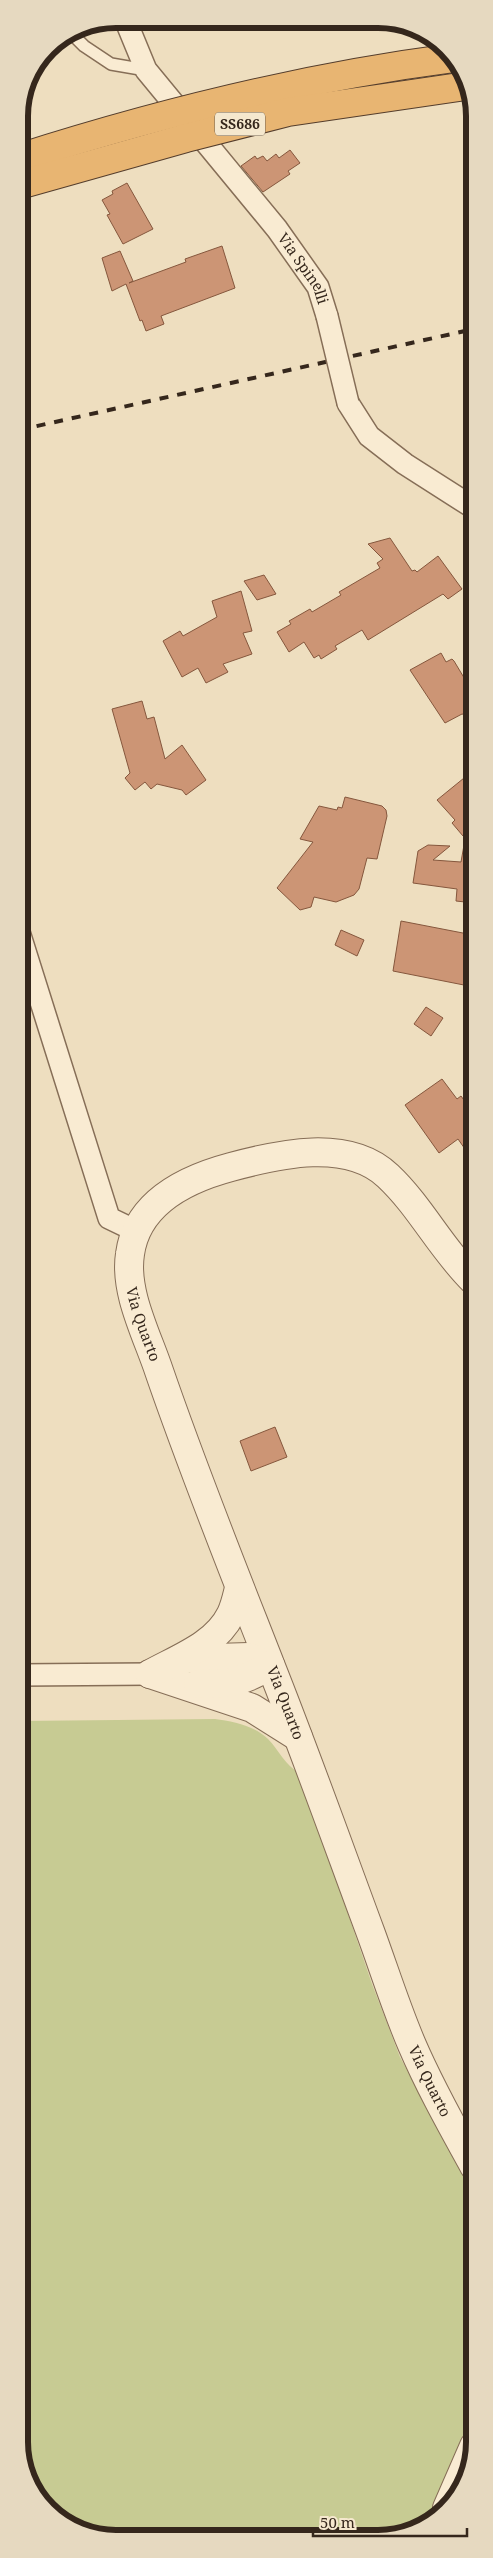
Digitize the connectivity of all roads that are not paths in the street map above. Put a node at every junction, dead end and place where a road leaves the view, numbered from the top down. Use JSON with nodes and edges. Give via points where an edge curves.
{"nodes":[{"id":1,"x":130,"y":28,"type":"edge"},
{"id":2,"x":75,"y":37,"type":"edge"},
{"id":3,"x":446,"y":59,"type":"edge"},
{"id":4,"x":146,"y":70,"type":"junction"},
{"id":5,"x":461,"y":87,"type":"edge"},
{"id":6,"x":28,"y":155,"type":"edge"},
{"id":7,"x":28,"y":183,"type":"edge"},
{"id":8,"x":466,"y":503,"type":"edge"},
{"id":9,"x":28,"y":961,"type":"edge"},
{"id":10,"x":136,"y":1231,"type":"junction"},
{"id":11,"x":466,"y":1272,"type":"edge"},
{"id":12,"x":239,"y":1588,"type":"junction"},
{"id":13,"x":270,"y":1665,"type":"junction"},
{"id":14,"x":176,"y":1672,"type":"junction"},
{"id":15,"x":150,"y":1674,"type":"joint"},
{"id":16,"x":28,"y":1675,"type":"edge"},
{"id":17,"x":298,"y":1737,"type":"junction"},
{"id":18,"x":466,"y":2152,"type":"edge"}],
"edges":[{"from":1,"to":4,"type":"street","name":"Via Spinelli"},
{"from":2,"to":4,"type":"lane","via":[[111,64]]},
{"from":3,"to":6,"type":"highway","number":"SS686","bridge":true,"via":[[296,85],[128,126]]},
{"from":4,"to":8,"type":"street","name":"Via Spinelli","bridge":true,"via":[[277,229],[318,287],[348,403],[369,436],[405,464]]},
{"from":5,"to":7,"type":"highway","number":"SS686","bridge":true,"via":[[288,112]]},
{"from":9,"to":10,"type":"street","via":[[109,1218]]},
{"from":10,"to":11,"type":"street","name":"Via Quarto","via":[[152,1206],[196,1178],[286,1155],[328,1153],[359,1159],[386,1174]]},
{"from":10,"to":12,"type":"street","name":"Via Quarto","via":[[129,1262],[137,1307],[177,1425]]},
{"from":12,"to":13,"type":"street","name":"Via Quarto"},
{"from":12,"to":14,"type":"street","via":[[232,1613],[217,1634]]},
{"from":13,"to":14,"type":"street","via":[[231,1684]]},
{"from":13,"to":17,"type":"street","name":"Via Quarto"},
{"from":14,"to":15,"type":"street"},
{"from":14,"to":17,"type":"street","via":[[252,1708]]},
{"from":15,"to":16,"type":"street"},
{"from":17,"to":18,"type":"street","name":"Via Quarto","via":[[411,2043]]}]}
